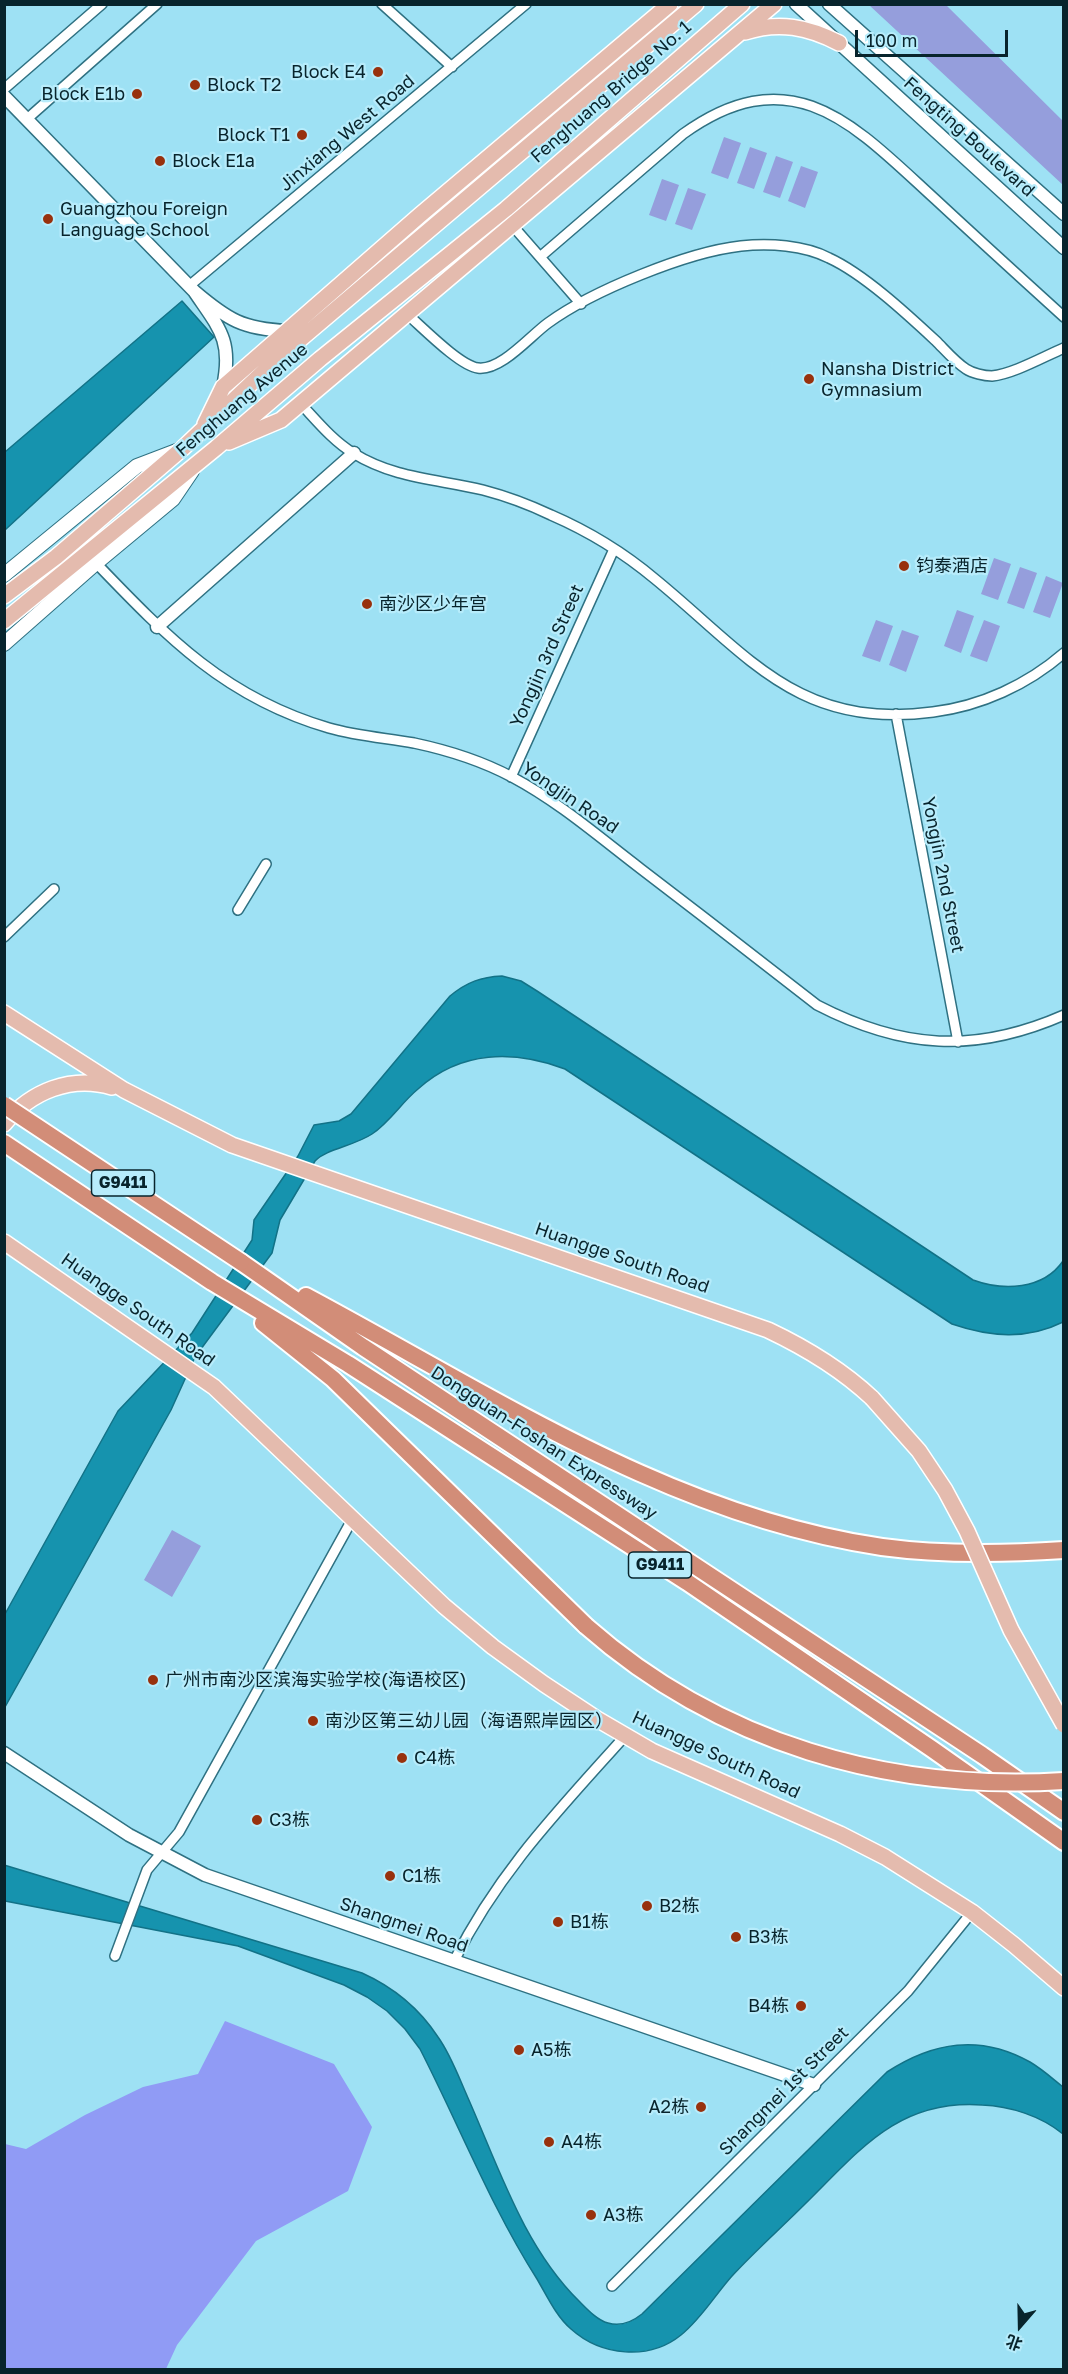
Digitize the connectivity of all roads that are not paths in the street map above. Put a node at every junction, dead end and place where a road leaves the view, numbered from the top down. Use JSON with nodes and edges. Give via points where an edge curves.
{"nodes":[{"id":1,"x":102,"y":4,"type":"edge"},
{"id":2,"x":157,"y":4,"type":"edge"},
{"id":3,"x":382,"y":4,"type":"edge"},
{"id":4,"x":526,"y":4,"type":"edge"},
{"id":5,"x":670,"y":4,"type":"edge"},
{"id":6,"x":696,"y":4,"type":"edge"},
{"id":7,"x":742,"y":4,"type":"edge"},
{"id":8,"x":774,"y":4,"type":"edge"},
{"id":9,"x":796,"y":4,"type":"edge"},
{"id":10,"x":829,"y":4,"type":"edge"},
{"id":11,"x":739,"y":34,"type":"junction"},
{"id":12,"x":839,"y":43,"type":"junction"},
{"id":13,"x":452,"y":67,"type":"junction"},
{"id":14,"x":4,"y":89,"type":"edge"},
{"id":15,"x":4,"y":96,"type":"edge"},
{"id":16,"x":27,"y":119,"type":"junction"},
{"id":17,"x":481,"y":188,"type":"joint"},
{"id":18,"x":506,"y":209,"type":"joint"},
{"id":19,"x":1064,"y":214,"type":"edge"},
{"id":20,"x":512,"y":225,"type":"junction"},
{"id":21,"x":1064,"y":248,"type":"edge"},
{"id":22,"x":540,"y":256,"type":"junction"},
{"id":23,"x":192,"y":289,"type":"junction"},
{"id":24,"x":581,"y":304,"type":"junction"},
{"id":25,"x":407,"y":314,"type":"junction"},
{"id":26,"x":1064,"y":317,"type":"edge"},
{"id":27,"x":287,"y":331,"type":"junction"},
{"id":28,"x":1064,"y":348,"type":"edge"},
{"id":29,"x":223,"y":387,"type":"junction"},
{"id":30,"x":300,"y":403,"type":"junction"},
{"id":31,"x":200,"y":433,"type":"junction"},
{"id":32,"x":183,"y":448,"type":"junction"},
{"id":33,"x":216,"y":448,"type":"junction"},
{"id":34,"x":354,"y":453,"type":"junction"},
{"id":35,"x":196,"y":464,"type":"junction"},
{"id":36,"x":614,"y":549,"type":"junction"},
{"id":37,"x":96,"y":563,"type":"junction"},
{"id":38,"x":4,"y":575,"type":"edge"},
{"id":39,"x":4,"y":596,"type":"edge"},
{"id":40,"x":4,"y":621,"type":"edge"},
{"id":41,"x":157,"y":627,"type":"junction"},
{"id":42,"x":4,"y":644,"type":"edge"},
{"id":43,"x":1064,"y":654,"type":"edge"},
{"id":44,"x":896,"y":714,"type":"junction"},
{"id":45,"x":511,"y":777,"type":"junction"},
{"id":46,"x":266,"y":864,"type":"dead end"},
{"id":47,"x":54,"y":889,"type":"dead end"},
{"id":48,"x":238,"y":910,"type":"dead end"},
{"id":49,"x":4,"y":937,"type":"edge"},
{"id":50,"x":4,"y":1013,"type":"edge"},
{"id":51,"x":1064,"y":1015,"type":"edge"},
{"id":52,"x":958,"y":1042,"type":"junction"},
{"id":53,"x":124,"y":1090,"type":"junction"},
{"id":54,"x":4,"y":1105,"type":"edge"},
{"id":55,"x":4,"y":1124,"type":"edge"},
{"id":56,"x":4,"y":1143,"type":"edge"},
{"id":57,"x":4,"y":1242,"type":"edge"},
{"id":58,"x":241,"y":1262,"type":"junction"},
{"id":59,"x":212,"y":1282,"type":"junction"},
{"id":60,"x":353,"y":1518,"type":"junction"},
{"id":61,"x":1064,"y":1550,"type":"edge"},
{"id":62,"x":1064,"y":1725,"type":"edge"},
{"id":63,"x":625,"y":1736,"type":"junction"},
{"id":64,"x":4,"y":1753,"type":"edge"},
{"id":65,"x":1064,"y":1781,"type":"edge"},
{"id":66,"x":1064,"y":1812,"type":"edge"},
{"id":67,"x":1064,"y":1842,"type":"edge"},
{"id":68,"x":161,"y":1854,"type":"junction"},
{"id":69,"x":972,"y":1912,"type":"junction"},
{"id":70,"x":115,"y":1956,"type":"dead end"},
{"id":71,"x":454,"y":1961,"type":"junction"},
{"id":72,"x":1064,"y":1988,"type":"edge"},
{"id":73,"x":814,"y":2085,"type":"junction"},
{"id":74,"x":612,"y":2286,"type":"dead end"}],
"edges":[{"from":1,"to":14,"type":"street"},
{"from":2,"to":16,"type":"street"},
{"from":3,"to":13,"type":"street"},
{"from":4,"to":13,"type":"street","name":"Jinxiang West Road"},
{"from":5,"to":27,"type":"main road"},
{"from":6,"to":17,"type":"main road","name":"Fenghuang Bridge No. 1"},
{"from":7,"to":18,"type":"main road","name":"Fenghuang Bridge No. 1"},
{"from":8,"to":11,"type":"main road"},
{"from":9,"to":12,"type":"street","name":"Fengting Boulevard"},
{"from":10,"to":19,"type":"street","name":"Fengting Boulevard"},
{"from":11,"to":12,"type":"main road","via":[[780,25],[820,33]]},
{"from":11,"to":20,"type":"main road"},
{"from":12,"to":21,"type":"street","name":"Fengting Boulevard"},
{"from":13,"to":23,"type":"street","name":"Jinxiang West Road"},
{"from":15,"to":16,"type":"street"},
{"from":16,"to":23,"type":"street"},
{"from":17,"to":31,"type":"main road","name":"Fenghuang Avenue","via":[[277,359]]},
{"from":18,"to":33,"type":"main road","name":"Fenghuang Avenue","via":[[320,358]]},
{"from":20,"to":22,"type":"street"},
{"from":20,"to":25,"type":"main road"},
{"from":22,"to":24,"type":"street"},
{"from":22,"to":26,"type":"street","via":[[704,118],[745,102],[780,100],[811,106],[844,121]]},
{"from":23,"to":27,"type":"street","via":[[212,306],[249,327]]},
{"from":23,"to":29,"type":"street","via":[[222,333],[227,352]]},
{"from":24,"to":25,"type":"street","via":[[549,322],[498,364],[478,369],[465,365]]},
{"from":24,"to":28,"type":"street","via":[[675,262],[740,246],[774,246],[809,250],[852,272],[966,370],[992,376]]},
{"from":25,"to":30,"type":"main road"},
{"from":27,"to":29,"type":"main road"},
{"from":29,"to":31,"type":"main road"},
{"from":30,"to":33,"type":"main road","via":[[281,420]]},
{"from":30,"to":34,"type":"street","via":[[329,435]]},
{"from":31,"to":32,"type":"main road","name":"Fenghuang Avenue"},
{"from":32,"to":38,"type":"main road","via":[[137,466]]},
{"from":32,"to":39,"type":"main road","name":"Fenghuang Avenue","via":[[56,557]]},
{"from":33,"to":35,"type":"main road","name":"Fenghuang Avenue"},
{"from":34,"to":36,"type":"street","via":[[409,476],[484,490],[518,501]]},
{"from":34,"to":41,"type":"street"},
{"from":35,"to":37,"type":"main road","via":[[173,499]]},
{"from":35,"to":40,"type":"main road","name":"Fenghuang Avenue"},
{"from":36,"to":44,"type":"street","via":[[777,682],[846,710]]},
{"from":36,"to":45,"type":"street","name":"Yongjin 3rd Street"},
{"from":37,"to":41,"type":"street","name":"Yongjin Road"},
{"from":37,"to":42,"type":"main road"},
{"from":41,"to":45,"type":"street","name":"Yongjin Road","via":[[195,660],[282,711],[329,728],[446,751]]},
{"from":43,"to":44,"type":"street","via":[[1035,675],[992,697],[945,711]]},
{"from":44,"to":52,"type":"street","name":"Yongjin 2nd Street"},
{"from":45,"to":52,"type":"street","name":"Yongjin Road","via":[[561,807],[817,1005],[880,1032],[913,1040]]},
{"from":46,"to":48,"type":"street"},
{"from":47,"to":49,"type":"street"},
{"from":50,"to":53,"type":"main road","name":"Huangge South Road"},
{"from":51,"to":52,"type":"street","name":"Yongjin Road","via":[[1008,1036]]},
{"from":53,"to":55,"type":"main road","via":[[101,1084],[55,1087],[34,1097]]},
{"from":53,"to":62,"type":"main road","name":"Huangge South Road","bridge":true,"via":[[232,1145],[768,1330],[831,1365],[872,1398],[904,1433],[945,1490],[1011,1630]]},
{"from":54,"to":58,"type":"highway","name":"Dongguan-Foshan Expressway","number":"G9411","bridge":true},
{"from":56,"to":59,"type":"highway","number":"G9411"},
{"from":57,"to":60,"type":"main road","name":"Huangge South Road","via":[[214,1386]]},
{"from":58,"to":61,"type":"highway","via":[[546,1428],[622,1467],[698,1498],[818,1535],[883,1547],[930,1552]]},
{"from":58,"to":66,"type":"highway","name":"Dongguan-Foshan Expressway","number":"G9411","bridge":true},
{"from":59,"to":65,"type":"highway","bridge":true,"via":[[333,1379],[586,1626],[617,1653],[696,1704],[809,1753],[855,1765],[932,1778]]},
{"from":59,"to":67,"type":"highway","number":"G9411","bridge":true,"via":[[348,1364],[687,1582]]},
{"from":60,"to":63,"type":"main road","name":"Huangge South Road","via":[[444,1606],[493,1647]]},
{"from":60,"to":68,"type":"street","via":[[179,1832]]},
{"from":63,"to":69,"type":"main road","name":"Huangge South Road","via":[[840,1834],[885,1857]]},
{"from":63,"to":71,"type":"street","via":[[521,1853],[491,1895]]},
{"from":64,"to":68,"type":"street","name":"Shangmei Road"},
{"from":68,"to":70,"type":"street","via":[[147,1870]]},
{"from":68,"to":71,"type":"street","name":"Shangmei Road","via":[[225,1882]]},
{"from":69,"to":72,"type":"main road","name":"Huangge South Road"},
{"from":69,"to":73,"type":"street","name":"Shangmei 1st Street","via":[[908,1991]]},
{"from":71,"to":73,"type":"street","name":"Shangmei Road"},
{"from":73,"to":74,"type":"street","name":"Shangmei 1st Street"}]}
